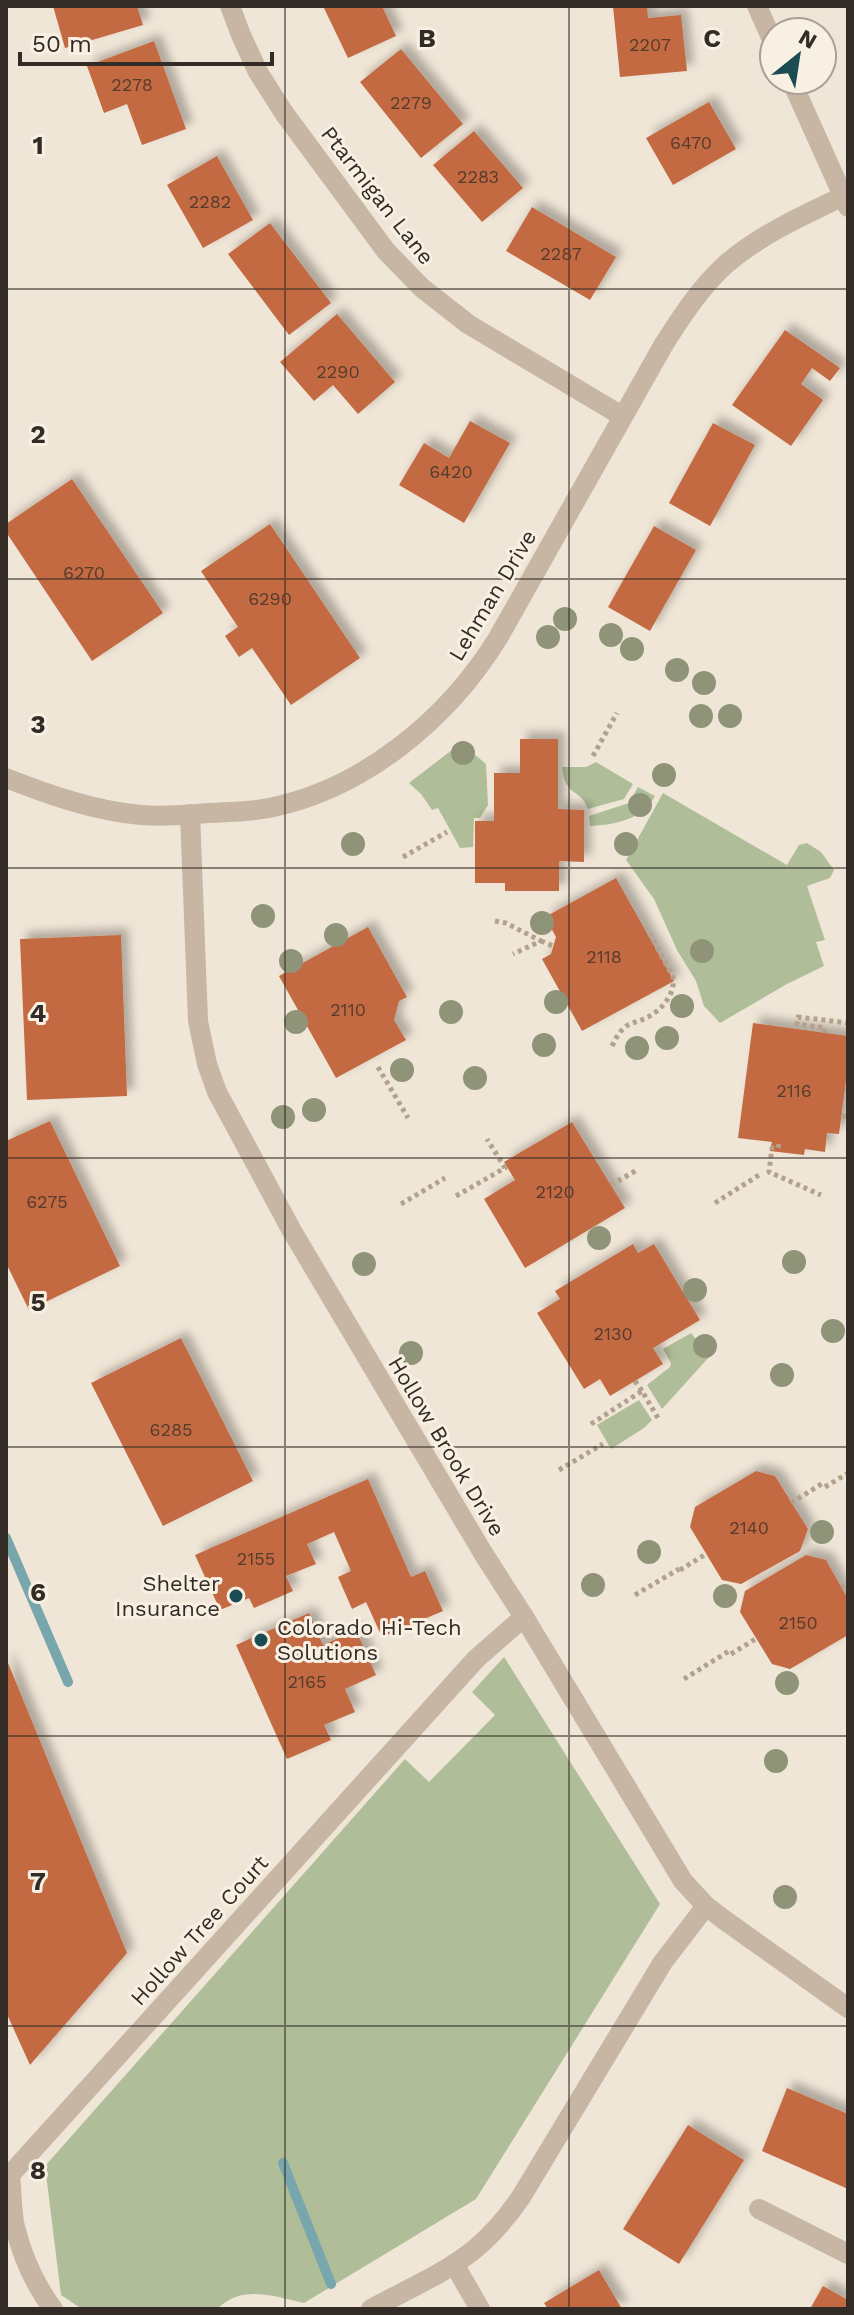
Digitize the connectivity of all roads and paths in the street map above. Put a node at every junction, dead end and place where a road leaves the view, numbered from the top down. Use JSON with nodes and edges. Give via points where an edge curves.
{"nodes":[{"id":1,"x":230,"y":6,"type":"edge"},
{"id":2,"x":798,"y":96,"type":"edge"},
{"id":3,"x":846,"y":199,"type":"edge"},
{"id":4,"x":622,"y":416,"type":"junction"},
{"id":5,"x":617,"y":713,"type":"dead end"},
{"id":6,"x":593,"y":756,"type":"dead end"},
{"id":7,"x":6,"y":778,"type":"edge"},
{"id":8,"x":190,"y":814,"type":"junction"},
{"id":9,"x":447,"y":832,"type":"dead end"},
{"id":10,"x":403,"y":857,"type":"dead end"},
{"id":11,"x":495,"y":921,"type":"dead end"},
{"id":12,"x":647,"y":929,"type":"dead end"},
{"id":13,"x":541,"y":941,"type":"junction"},
{"id":14,"x":553,"y":946,"type":"dead end"},
{"id":15,"x":513,"y":954,"type":"dead end"},
{"id":16,"x":848,"y":1023,"type":"edge"},
{"id":17,"x":824,"y":1033,"type":"dead end"},
{"id":18,"x":612,"y":1046,"type":"dead end"},
{"id":19,"x":378,"y":1067,"type":"dead end"},
{"id":20,"x":408,"y":1118,"type":"dead end"},
{"id":21,"x":487,"y":1139,"type":"dead end"},
{"id":22,"x":779,"y":1144,"type":"dead end"},
{"id":23,"x":637,"y":1170,"type":"dead end"},
{"id":24,"x":769,"y":1172,"type":"junction"},
{"id":25,"x":445,"y":1178,"type":"dead end"},
{"id":26,"x":611,"y":1185,"type":"dead end"},
{"id":27,"x":821,"y":1195,"type":"dead end"},
{"id":28,"x":456,"y":1196,"type":"dead end"},
{"id":29,"x":715,"y":1203,"type":"dead end"},
{"id":30,"x":401,"y":1204,"type":"dead end"},
{"id":31,"x":635,"y":1381,"type":"dead end"},
{"id":32,"x":642,"y":1391,"type":"junction"},
{"id":33,"x":658,"y":1418,"type":"dead end"},
{"id":34,"x":591,"y":1424,"type":"dead end"},
{"id":35,"x":603,"y":1444,"type":"dead end"},
{"id":36,"x":559,"y":1470,"type":"dead end"},
{"id":37,"x":848,"y":1473,"type":"edge"},
{"id":38,"x":791,"y":1503,"type":"dead end"},
{"id":39,"x":706,"y":1554,"type":"dead end"},
{"id":40,"x":848,"y":1584,"type":"edge"},
{"id":41,"x":841,"y":1587,"type":"dead end"},
{"id":42,"x":635,"y":1595,"type":"dead end"},
{"id":43,"x":524,"y":1617,"type":"junction"},
{"id":44,"x":757,"y":1638,"type":"dead end"},
{"id":45,"x":684,"y":1679,"type":"dead end"},
{"id":46,"x":706,"y":1906,"type":"junction"},
{"id":47,"x":848,"y":2008,"type":"edge"},
{"id":48,"x":759,"y":2209,"type":"dead end"},
{"id":49,"x":848,"y":2254,"type":"edge"},
{"id":50,"x":454,"y":2264,"type":"junction"},
{"id":51,"x":53,"y":2309,"type":"edge"},
{"id":52,"x":371,"y":2309,"type":"edge"},
{"id":53,"x":480,"y":2309,"type":"edge"}],
"edges":[{"from":1,"to":4,"type":"street","name":"Ptarmigan Lane","via":[[258,72],[284,113],[386,251],[468,324]]},
{"from":2,"to":3,"type":"street"},
{"from":3,"to":4,"type":"street","name":"Lehman Drive","via":[[763,238],[724,266],[693,299]]},
{"from":4,"to":8,"type":"street","name":"Lehman Drive","via":[[485,658],[454,698],[417,732],[339,785],[255,810]]},
{"from":5,"to":6,"type":"path"},
{"from":7,"to":8,"type":"street","name":"Lehman Drive","via":[[110,810]]},
{"from":8,"to":43,"type":"street","name":"Hollow Brook Drive","via":[[198,1021],[217,1092],[292,1231]]},
{"from":9,"to":10,"type":"path"},
{"from":11,"to":13,"type":"path"},
{"from":12,"to":18,"type":"path","via":[[674,985],[660,1009],[627,1026]]},
{"from":13,"to":14,"type":"path"},
{"from":13,"to":15,"type":"path"},
{"from":16,"to":17,"type":"path","via":[[798,1017],[797,1024],[825,1028]]},
{"from":19,"to":20,"type":"path"},
{"from":21,"to":28,"type":"path","via":[[505,1168]]},
{"from":22,"to":24,"type":"path","via":[[772,1148]]},
{"from":23,"to":26,"type":"path"},
{"from":24,"to":27,"type":"path"},
{"from":24,"to":29,"type":"path"},
{"from":25,"to":30,"type":"path"},
{"from":31,"to":32,"type":"path"},
{"from":32,"to":33,"type":"path"},
{"from":32,"to":34,"type":"path"},
{"from":35,"to":36,"type":"path"},
{"from":37,"to":38,"type":"path"},
{"from":39,"to":42,"type":"path"},
{"from":40,"to":41,"type":"path"},
{"from":43,"to":46,"type":"street","name":"Hollow Brook Drive","via":[[674,1867]]},
{"from":43,"to":51,"type":"street","name":"Hollow Tree Court","via":[[476,1659],[10,2175],[14,2224],[37,2284]]},
{"from":44,"to":45,"type":"path"},
{"from":46,"to":47,"type":"street","name":"Hollow Brook Drive"},
{"from":46,"to":50,"type":"street","via":[[663,1962],[521,2197],[504,2221]]},
{"from":48,"to":49,"type":"street"},
{"from":50,"to":52,"type":"street"},
{"from":50,"to":53,"type":"street"}]}
